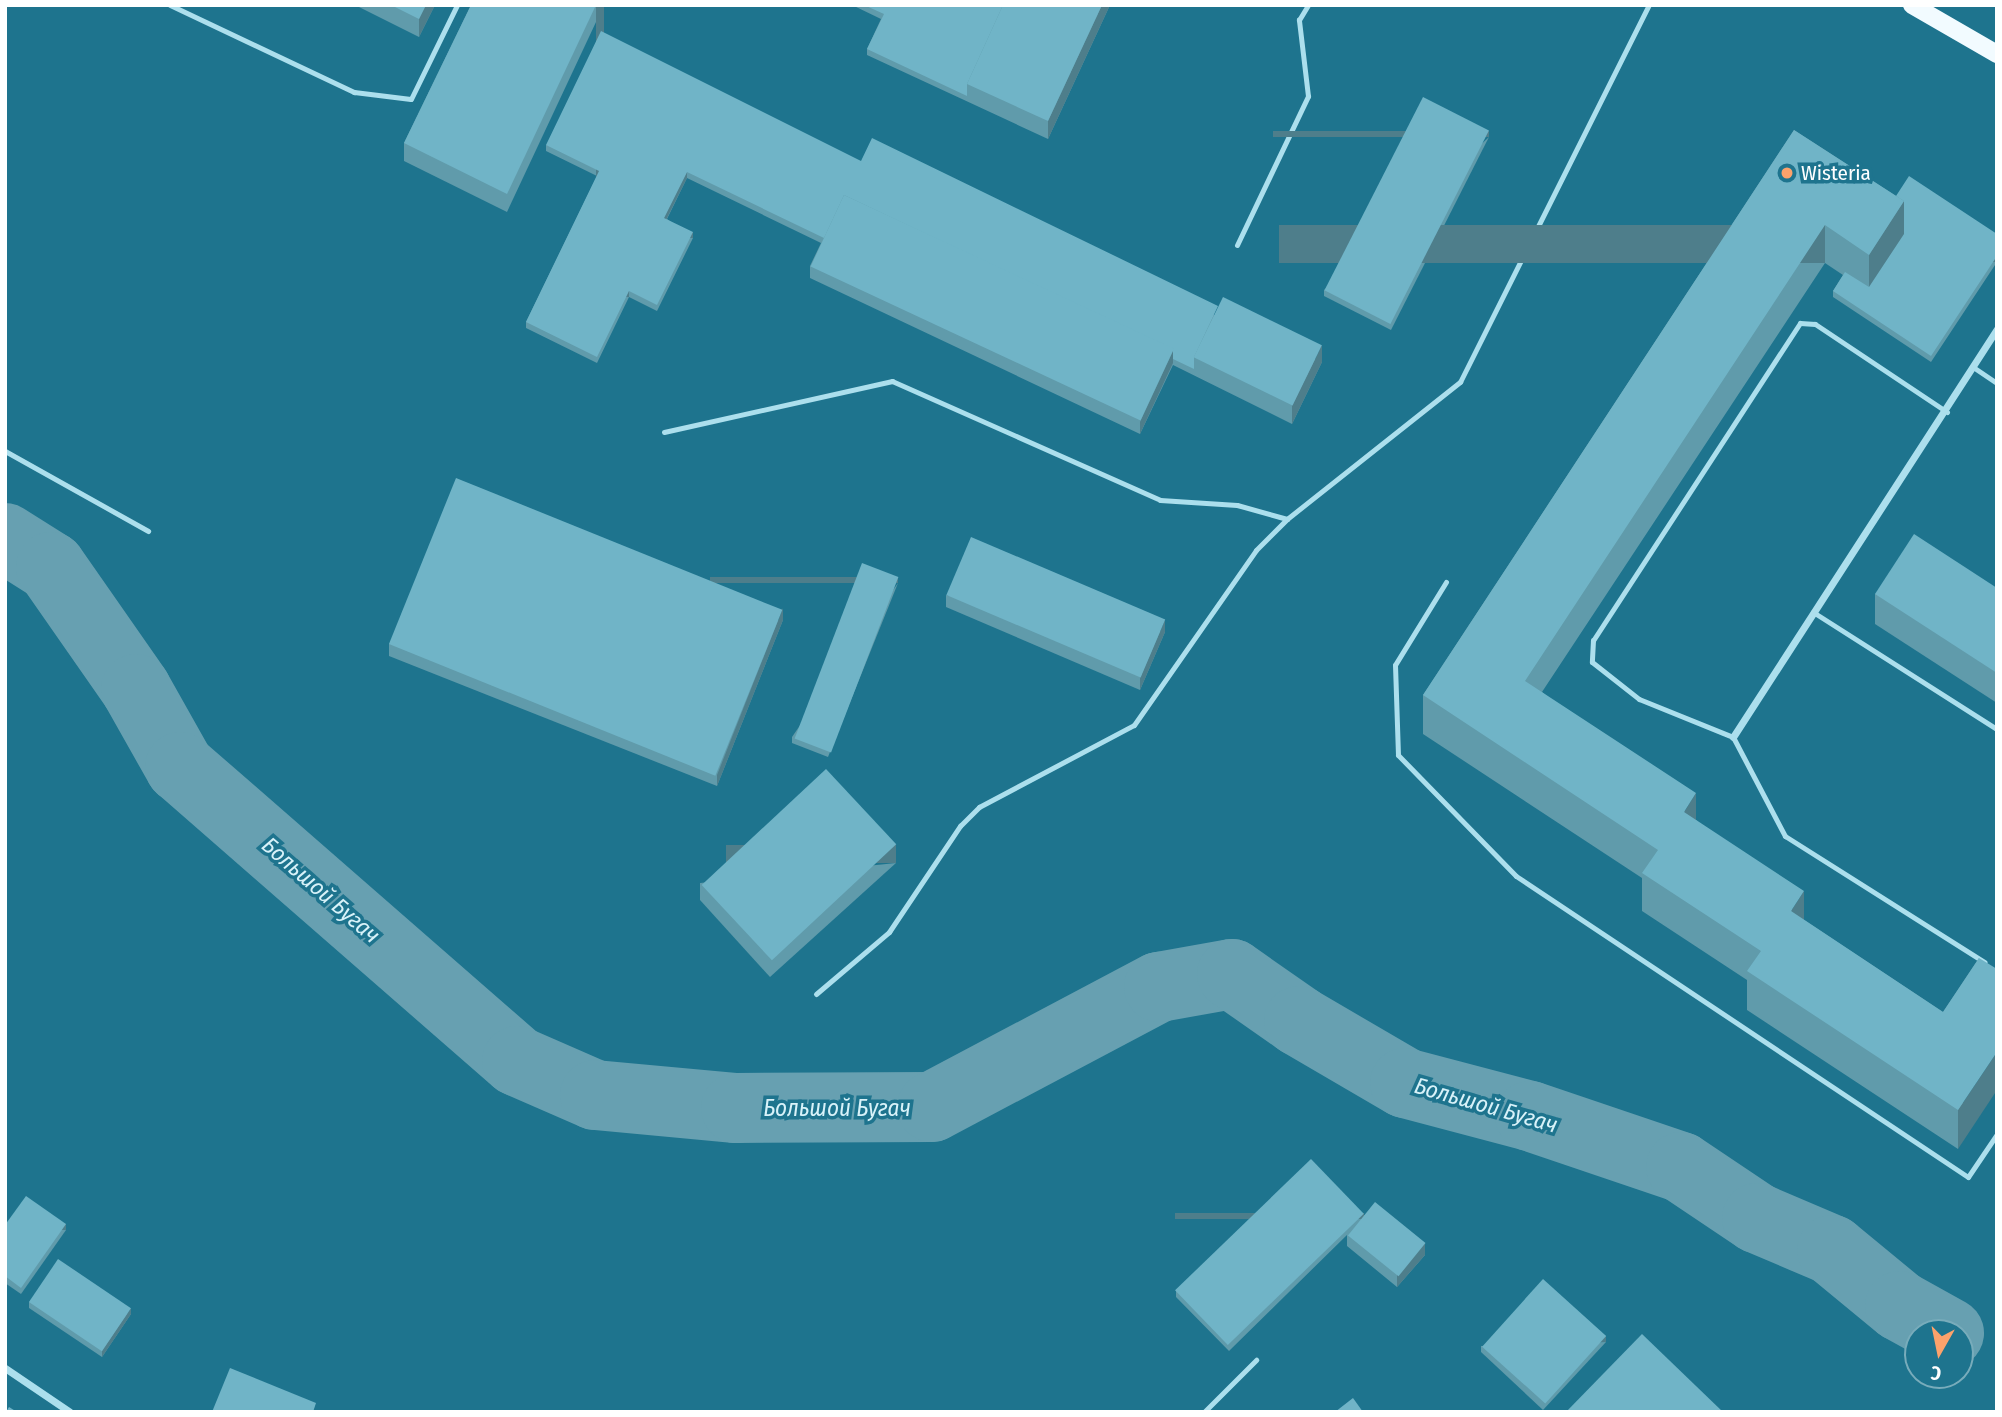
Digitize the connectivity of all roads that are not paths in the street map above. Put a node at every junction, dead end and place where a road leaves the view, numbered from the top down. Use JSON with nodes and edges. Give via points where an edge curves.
{"nodes":[{"id":1,"x":170,"y":5,"type":"edge"},
{"id":2,"x":457,"y":5,"type":"edge"},
{"id":3,"x":1308,"y":5,"type":"edge"},
{"id":4,"x":1649,"y":5,"type":"edge"},
{"id":5,"x":1912,"y":5,"type":"edge"},
{"id":6,"x":1996,"y":54,"type":"edge"},
{"id":7,"x":1237,"y":245,"type":"dead end"},
{"id":8,"x":1997,"y":329,"type":"edge"},
{"id":9,"x":1973,"y":367,"type":"junction"},
{"id":10,"x":1997,"y":383,"type":"edge"},
{"id":11,"x":1947,"y":412,"type":"junction"},
{"id":12,"x":664,"y":432,"type":"dead end"},
{"id":13,"x":5,"y":451,"type":"edge"},
{"id":14,"x":1287,"y":519,"type":"junction"},
{"id":15,"x":148,"y":531,"type":"dead end"},
{"id":16,"x":1446,"y":582,"type":"dead end"},
{"id":17,"x":1813,"y":612,"type":"junction"},
{"id":18,"x":1997,"y":729,"type":"edge"},
{"id":19,"x":1733,"y":737,"type":"junction"},
{"id":20,"x":1997,"y":970,"type":"edge"},
{"id":21,"x":816,"y":994,"type":"dead end"},
{"id":22,"x":1997,"y":1134,"type":"edge"},
{"id":23,"x":1256,"y":1360,"type":"dead end"},
{"id":24,"x":5,"y":1368,"type":"edge"},
{"id":25,"x":70,"y":1412,"type":"edge"},
{"id":26,"x":1204,"y":1412,"type":"edge"}],
"edges":[{"from":1,"to":2,"type":"lane","via":[[354,92],[411,99]]},
{"from":3,"to":7,"type":"lane","via":[[1299,20],[1308,96]]},
{"from":4,"to":14,"type":"lane","via":[[1460,382]]},
{"from":5,"to":6,"type":"main road"},
{"from":8,"to":9,"type":"street"},
{"from":9,"to":10,"type":"lane"},
{"from":9,"to":11,"type":"street"},
{"from":11,"to":17,"type":"street"},
{"from":11,"to":19,"type":"lane","via":[[1815,324],[1800,323],[1593,640],[1592,662],[1639,699]]},
{"from":12,"to":14,"type":"lane","via":[[892,381],[1160,500],[1237,505]]},
{"from":13,"to":15,"type":"lane"},
{"from":14,"to":21,"type":"lane","via":[[1256,550],[1134,725],[979,807],[960,826],[889,932]]},
{"from":16,"to":22,"type":"lane","via":[[1395,665],[1398,755],[1516,876],[1968,1177]]},
{"from":17,"to":18,"type":"lane"},
{"from":17,"to":19,"type":"street"},
{"from":19,"to":20,"type":"lane","via":[[1785,836]]},
{"from":23,"to":26,"type":"lane"},
{"from":24,"to":25,"type":"street"}]}
